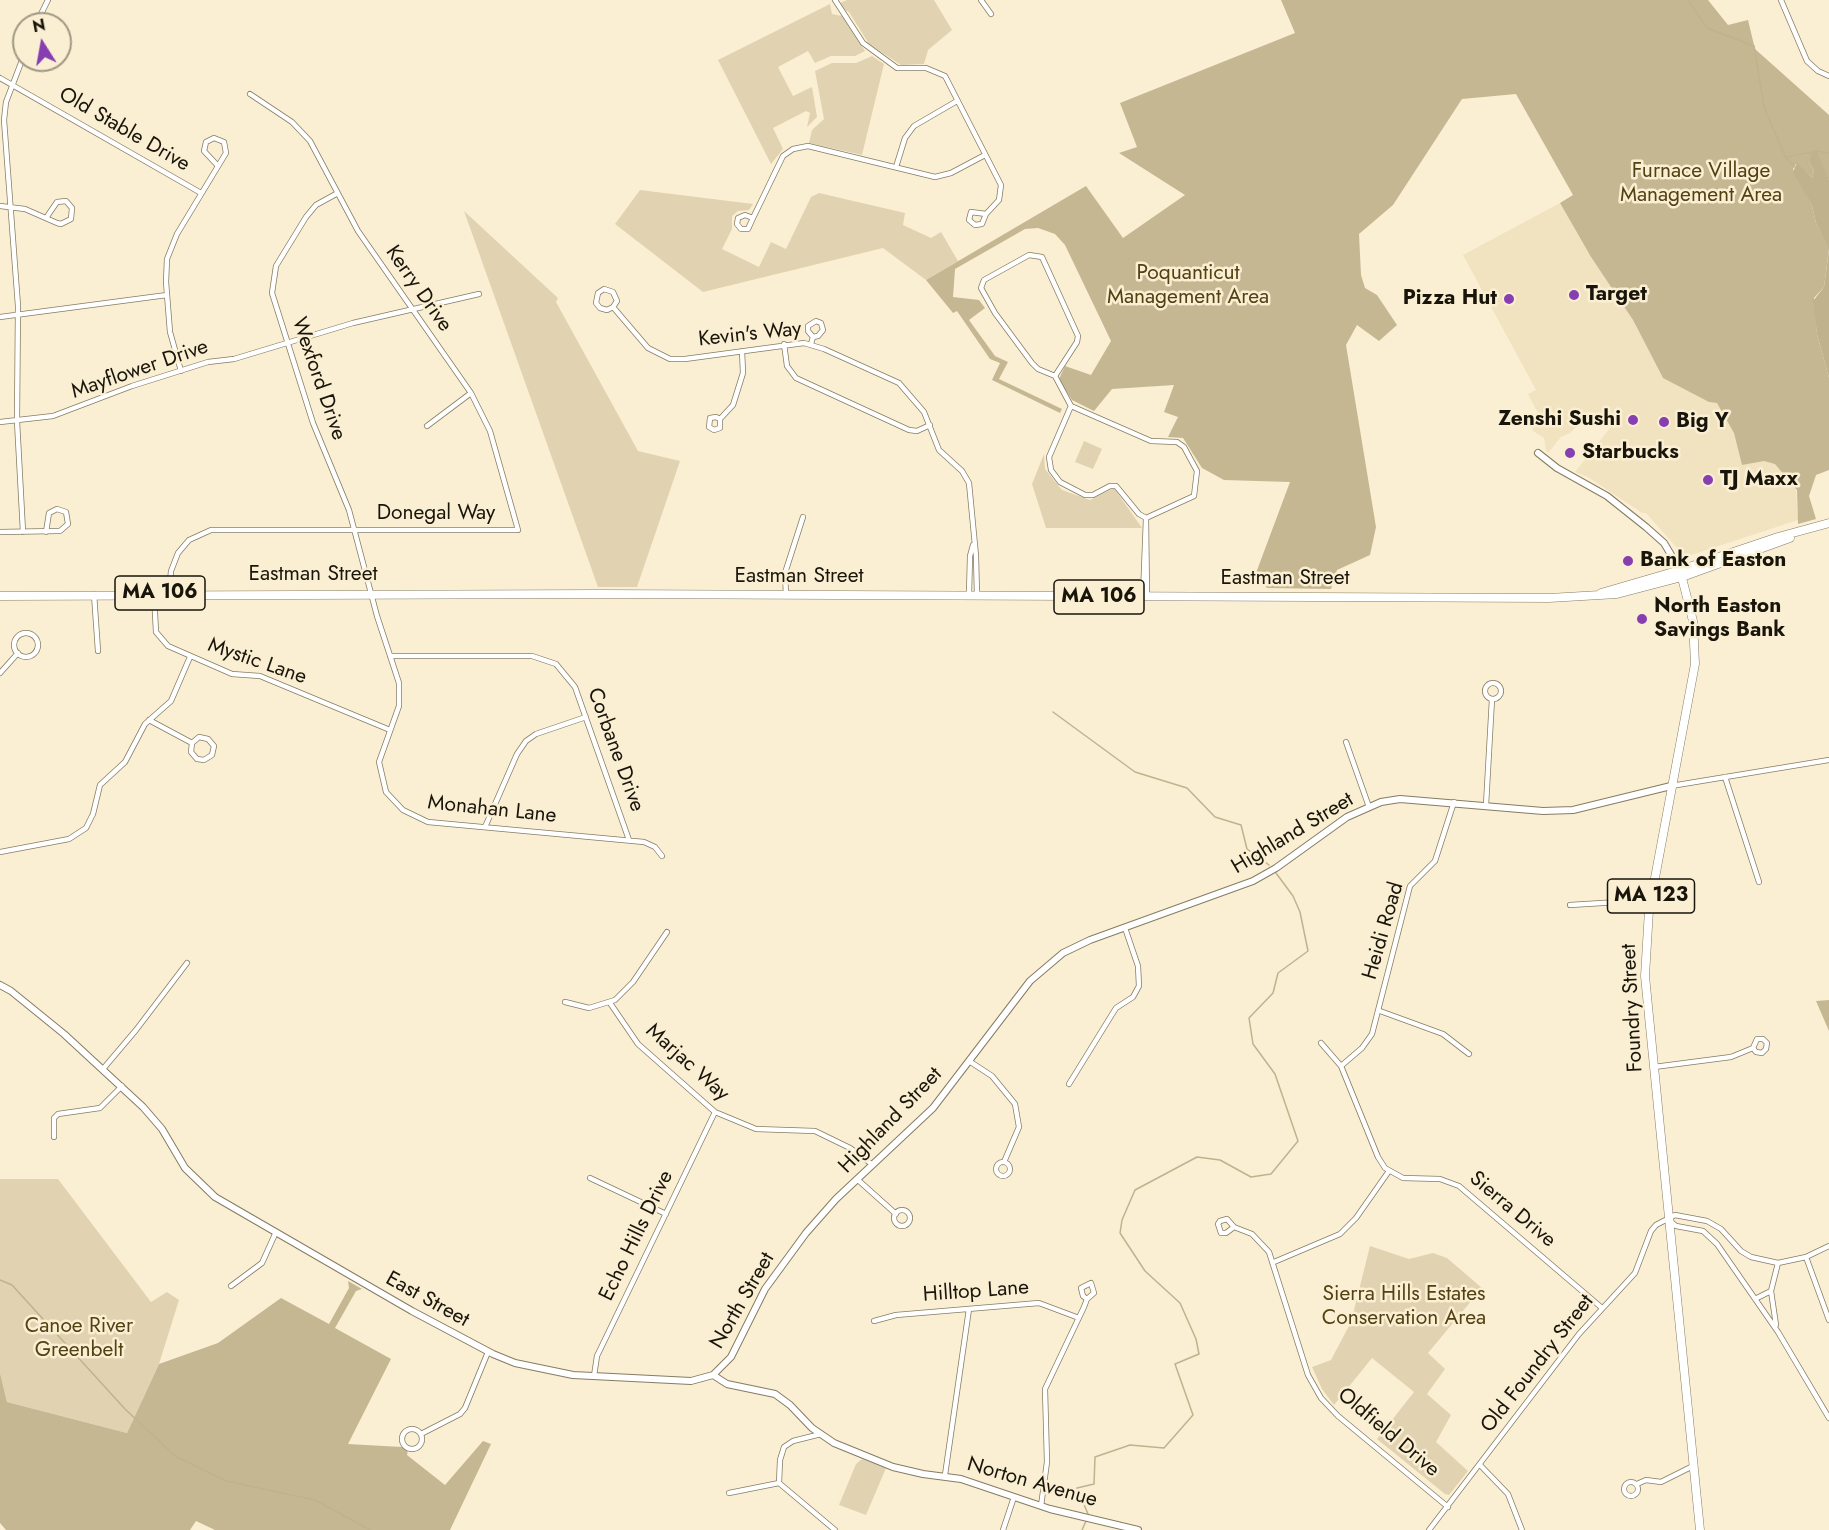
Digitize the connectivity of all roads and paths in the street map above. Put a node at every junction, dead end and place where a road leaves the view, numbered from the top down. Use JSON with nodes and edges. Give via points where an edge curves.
{"nodes":[{"id":1,"x":835,"y":0,"type":"edge"},
{"id":2,"x":981,"y":0,"type":"edge"},
{"id":3,"x":1781,"y":0,"type":"edge"},
{"id":4,"x":991,"y":14,"type":"dead end"},
{"id":5,"x":17,"y":72,"type":"edge"},
{"id":6,"x":1829,"y":76,"type":"edge"},
{"id":7,"x":0,"y":78,"type":"edge"},
{"id":8,"x":12,"y":85,"type":"junction"},
{"id":9,"x":250,"y":94,"type":"dead end"},
{"id":10,"x":957,"y":101,"type":"junction"},
{"id":11,"x":985,"y":155,"type":"junction"},
{"id":12,"x":218,"y":166,"type":"junction"},
{"id":13,"x":896,"y":167,"type":"junction"},
{"id":14,"x":201,"y":193,"type":"junction"},
{"id":15,"x":336,"y":194,"type":"junction"},
{"id":16,"x":0,"y":206,"type":"edge"},
{"id":17,"x":10,"y":206,"type":"junction"},
{"id":18,"x":986,"y":214,"type":"dead end"},
{"id":19,"x":46,"y":218,"type":"junction"},
{"id":20,"x":753,"y":218,"type":"dead end"},
{"id":21,"x":479,"y":294,"type":"dead end"},
{"id":22,"x":167,"y":296,"type":"junction"},
{"id":23,"x":613,"y":307,"type":"junction"},
{"id":24,"x":411,"y":309,"type":"junction"},
{"id":25,"x":18,"y":315,"type":"junction"},
{"id":26,"x":0,"y":317,"type":"edge"},
{"id":27,"x":813,"y":337,"type":"dead end"},
{"id":28,"x":288,"y":342,"type":"junction"},
{"id":29,"x":784,"y":344,"type":"junction"},
{"id":30,"x":811,"y":344,"type":"junction"},
{"id":31,"x":742,"y":351,"type":"junction"},
{"id":32,"x":181,"y":370,"type":"junction"},
{"id":33,"x":1055,"y":376,"type":"junction"},
{"id":34,"x":471,"y":393,"type":"junction"},
{"id":35,"x":1071,"y":406,"type":"junction"},
{"id":36,"x":720,"y":419,"type":"dead end"},
{"id":37,"x":17,"y":421,"type":"junction"},
{"id":38,"x":0,"y":422,"type":"edge"},
{"id":39,"x":930,"y":425,"type":"junction"},
{"id":40,"x":427,"y":426,"type":"dead end"},
{"id":41,"x":1538,"y":453,"type":"dead end"},
{"id":42,"x":803,"y":516,"type":"dead end"},
{"id":43,"x":1146,"y":518,"type":"junction"},
{"id":44,"x":1829,"y":523,"type":"edge"},
{"id":45,"x":355,"y":530,"type":"junction"},
{"id":46,"x":518,"y":530,"type":"joint"},
{"id":47,"x":0,"y":532,"type":"edge"},
{"id":48,"x":23,"y":532,"type":"junction"},
{"id":49,"x":46,"y":532,"type":"junction"},
{"id":50,"x":1681,"y":574,"type":"junction"},
{"id":51,"x":154,"y":593,"type":"junction"},
{"id":52,"x":169,"y":593,"type":"junction"},
{"id":53,"x":372,"y":593,"type":"junction"},
{"id":54,"x":94,"y":594,"type":"junction"},
{"id":55,"x":786,"y":595,"type":"junction"},
{"id":56,"x":973,"y":595,"type":"junction"},
{"id":57,"x":0,"y":596,"type":"edge"},
{"id":58,"x":1145,"y":597,"type":"junction"},
{"id":59,"x":98,"y":651,"type":"dead end"},
{"id":60,"x":18,"y":653,"type":"junction"},
{"id":61,"x":390,"y":656,"type":"junction"},
{"id":62,"x":190,"y":657,"type":"junction"},
{"id":63,"x":0,"y":673,"type":"edge"},
{"id":64,"x":1492,"y":699,"type":"dead end"},
{"id":65,"x":586,"y":717,"type":"junction"},
{"id":66,"x":149,"y":720,"type":"junction"},
{"id":67,"x":390,"y":730,"type":"junction"},
{"id":68,"x":1346,"y":742,"type":"dead end"},
{"id":69,"x":192,"y":743,"type":"junction"},
{"id":70,"x":1829,"y":760,"type":"edge"},
{"id":71,"x":1725,"y":777,"type":"junction"},
{"id":72,"x":1671,"y":786,"type":"junction"},
{"id":73,"x":1455,"y":802,"type":"junction"},
{"id":74,"x":1486,"y":805,"type":"junction"},
{"id":75,"x":1370,"y":807,"type":"junction"},
{"id":76,"x":485,"y":827,"type":"junction"},
{"id":77,"x":629,"y":840,"type":"junction"},
{"id":78,"x":0,"y":852,"type":"edge"},
{"id":79,"x":662,"y":856,"type":"dead end"},
{"id":80,"x":1759,"y":882,"type":"dead end"},
{"id":81,"x":1650,"y":900,"type":"junction"},
{"id":82,"x":1570,"y":905,"type":"dead end"},
{"id":83,"x":1125,"y":928,"type":"junction"},
{"id":84,"x":667,"y":932,"type":"dead end"},
{"id":85,"x":187,"y":963,"type":"dead end"},
{"id":86,"x":0,"y":985,"type":"edge"},
{"id":87,"x":565,"y":1002,"type":"dead end"},
{"id":88,"x":610,"y":1003,"type":"junction"},
{"id":89,"x":1380,"y":1011,"type":"junction"},
{"id":90,"x":1321,"y":1042,"type":"dead end"},
{"id":91,"x":1753,"y":1048,"type":"dead end"},
{"id":92,"x":1469,"y":1053,"type":"dead end"},
{"id":93,"x":969,"y":1061,"type":"junction"},
{"id":94,"x":1341,"y":1066,"type":"junction"},
{"id":95,"x":1654,"y":1067,"type":"junction"},
{"id":96,"x":103,"y":1068,"type":"junction"},
{"id":97,"x":1069,"y":1084,"type":"dead end"},
{"id":98,"x":122,"y":1086,"type":"junction"},
{"id":99,"x":715,"y":1112,"type":"junction"},
{"id":100,"x":54,"y":1137,"type":"dead end"},
{"id":101,"x":1004,"y":1162,"type":"dead end"},
{"id":102,"x":874,"y":1165,"type":"junction"},
{"id":103,"x":1389,"y":1171,"type":"junction"},
{"id":104,"x":590,"y":1178,"type":"dead end"},
{"id":105,"x":858,"y":1180,"type":"junction"},
{"id":106,"x":666,"y":1214,"type":"junction"},
{"id":107,"x":823,"y":1214,"type":"joint"},
{"id":108,"x":896,"y":1214,"type":"dead end"},
{"id":109,"x":1687,"y":1216,"type":"junction"},
{"id":110,"x":1669,"y":1220,"type":"junction"},
{"id":111,"x":1234,"y":1227,"type":"dead end"},
{"id":112,"x":1686,"y":1227,"type":"junction"},
{"id":113,"x":276,"y":1232,"type":"junction"},
{"id":114,"x":1829,"y":1246,"type":"edge"},
{"id":115,"x":1806,"y":1257,"type":"junction"},
{"id":116,"x":1274,"y":1262,"type":"junction"},
{"id":117,"x":1778,"y":1263,"type":"junction"},
{"id":118,"x":231,"y":1286,"type":"dead end"},
{"id":119,"x":1771,"y":1291,"type":"junction"},
{"id":120,"x":1087,"y":1299,"type":"dead end"},
{"id":121,"x":1755,"y":1299,"type":"junction"},
{"id":122,"x":1602,"y":1308,"type":"junction"},
{"id":123,"x":969,"y":1309,"type":"junction"},
{"id":124,"x":1079,"y":1318,"type":"junction"},
{"id":125,"x":1829,"y":1320,"type":"edge"},
{"id":126,"x":874,"y":1321,"type":"dead end"},
{"id":127,"x":1778,"y":1332,"type":"junction"},
{"id":128,"x":488,"y":1352,"type":"junction"},
{"id":129,"x":713,"y":1375,"type":"junction"},
{"id":130,"x":594,"y":1376,"type":"junction"},
{"id":131,"x":1829,"y":1418,"type":"edge"},
{"id":132,"x":421,"y":1434,"type":"junction"},
{"id":133,"x":821,"y":1434,"type":"junction"},
{"id":134,"x":1480,"y":1465,"type":"junction"},
{"id":135,"x":1695,"y":1465,"type":"junction"},
{"id":136,"x":945,"y":1475,"type":"junction"},
{"id":137,"x":779,"y":1483,"type":"junction"},
{"id":138,"x":1637,"y":1484,"type":"dead end"},
{"id":139,"x":729,"y":1493,"type":"dead end"},
{"id":140,"x":1014,"y":1497,"type":"junction"},
{"id":141,"x":1041,"y":1506,"type":"junction"},
{"id":142,"x":1448,"y":1507,"type":"junction"},
{"id":143,"x":835,"y":1530,"type":"edge"},
{"id":144,"x":1003,"y":1530,"type":"edge"},
{"id":145,"x":1138,"y":1530,"type":"edge"},
{"id":146,"x":1429,"y":1530,"type":"edge"},
{"id":147,"x":1522,"y":1530,"type":"edge"},
{"id":148,"x":1700,"y":1530,"type":"edge"}],
"edges":[{"from":1,"to":10,"type":"street","via":[[862,43],[897,68],[926,68],[945,76]]},
{"from":2,"to":4,"type":"street"},
{"from":3,"to":6,"type":"street","via":[[1807,62]]},
{"from":5,"to":8,"type":"street"},
{"from":7,"to":8,"type":"street","name":"Old Stable Drive"},
{"from":8,"to":14,"type":"street","name":"Old Stable Drive"},
{"from":8,"to":17,"type":"street","via":[[4,113]]},
{"from":9,"to":15,"type":"street","name":"Kerry Drive","via":[[305,135]]},
{"from":10,"to":11,"type":"street"},
{"from":10,"to":13,"type":"street","via":[[915,126],[904,138]]},
{"from":11,"to":13,"type":"street","via":[[935,177]]},
{"from":11,"to":18,"type":"street","via":[[1001,185],[999,200]]},
{"from":12,"to":12,"type":"street","via":[[226,146],[221,139],[212,138],[206,142],[204,152]]},
{"from":12,"to":14,"type":"street"},
{"from":13,"to":20,"type":"street","via":[[807,146],[793,149],[783,156]]},
{"from":14,"to":22,"type":"street","via":[[169,252]]},
{"from":15,"to":24,"type":"street","name":"Kerry Drive"},
{"from":15,"to":28,"type":"street","name":"Wexford Drive","via":[[309,213],[273,272],[272,293]]},
{"from":16,"to":17,"type":"street"},
{"from":17,"to":19,"type":"street"},
{"from":17,"to":25,"type":"street"},
{"from":19,"to":19,"type":"street","via":[[66,223],[73,210],[68,202],[59,201]]},
{"from":21,"to":24,"type":"street","name":"Mayflower Drive"},
{"from":22,"to":25,"type":"street"},
{"from":22,"to":32,"type":"street","via":[[172,340]]},
{"from":23,"to":23,"type":"street","name":"Kevin's Way","via":[[615,294],[607,289],[596,296],[603,310]]},
{"from":23,"to":31,"type":"street","name":"Kevin's Way","via":[[648,348],[663,357],[685,359]]},
{"from":24,"to":28,"type":"street","name":"Mayflower Drive"},
{"from":24,"to":34,"type":"street","name":"Kerry Drive"},
{"from":25,"to":26,"type":"street"},
{"from":25,"to":37,"type":"street"},
{"from":27,"to":30,"type":"street"},
{"from":28,"to":32,"type":"street","name":"Mayflower Drive"},
{"from":28,"to":45,"type":"street","name":"Wexford Drive","via":[[313,423]]},
{"from":29,"to":30,"type":"street","name":"Kevin's Way"},
{"from":29,"to":31,"type":"street","name":"Kevin's Way"},
{"from":29,"to":39,"type":"street","via":[[787,366],[796,378],[909,430]]},
{"from":30,"to":39,"type":"street","name":"Kevin's Way","via":[[899,383],[916,400]]},
{"from":31,"to":36,"type":"street","via":[[741,384],[731,408]]},
{"from":32,"to":37,"type":"street","name":"Mayflower Drive","via":[[63,414]]},
{"from":33,"to":33,"type":"street","via":[[1078,336],[1042,257],[1029,255],[984,280],[981,288],[1032,363]]},
{"from":33,"to":35,"type":"street"},
{"from":34,"to":40,"type":"street"},
{"from":34,"to":46,"type":"street","name":"Kerry Drive","via":[[490,431]]},
{"from":35,"to":43,"type":"street","via":[[1049,457],[1060,482],[1085,495],[1116,486]]},
{"from":35,"to":43,"type":"street","via":[[1151,441],[1177,442],[1184,447],[1197,471],[1194,496]]},
{"from":37,"to":38,"type":"street","name":"Mayflower Drive"},
{"from":37,"to":48,"type":"street"},
{"from":39,"to":56,"type":"street","name":"Kevin's Way","via":[[939,450],[962,471],[971,487]]},
{"from":41,"to":50,"type":"street","via":[[1607,496],[1646,527],[1664,543]]},
{"from":42,"to":55,"type":"street","via":[[785,573]]},
{"from":43,"to":58,"type":"street"},
{"from":44,"to":50,"type":"main road","number":"MA 106","via":[[1781,543]]},
{"from":45,"to":46,"type":"street","name":"Donegal Way"},
{"from":45,"to":52,"type":"street","name":"Donegal Way","via":[[205,532],[189,540],[178,553]]},
{"from":45,"to":53,"type":"street","name":"Wexford Drive"},
{"from":47,"to":48,"type":"street"},
{"from":48,"to":49,"type":"street"},
{"from":49,"to":49,"type":"street","via":[[66,528],[69,519],[64,511],[49,513]]},
{"from":50,"to":58,"type":"main road","name":"Eastman Street","number":"MA 106","via":[[1617,594],[1545,598]]},
{"from":50,"to":72,"type":"main road","name":"Foundry Street","number":"MA 123","via":[[1693,621],[1695,664]]},
{"from":51,"to":52,"type":"main road","name":"Eastman Street","number":"MA 106"},
{"from":51,"to":54,"type":"main road","name":"Eastman Street","number":"MA 106"},
{"from":51,"to":62,"type":"street","name":"Mystic Lane","via":[[158,636]]},
{"from":52,"to":53,"type":"main road","name":"Eastman Street","number":"MA 106"},
{"from":53,"to":55,"type":"main road","name":"Eastman Street","number":"MA 106"},
{"from":53,"to":61,"type":"street","name":"Monahan Lane"},
{"from":54,"to":57,"type":"main road","name":"Eastman Street","number":"MA 106"},
{"from":54,"to":59,"type":"street"},
{"from":55,"to":56,"type":"main road","name":"Eastman Street","number":"MA 106"},
{"from":56,"to":58,"type":"main road","name":"Eastman Street","number":"MA 106"},
{"from":60,"to":60,"type":"street","via":[[14,645],[17,638],[25,633],[34,636],[38,645],[34,653]]},
{"from":60,"to":63,"type":"street"},
{"from":61,"to":65,"type":"street","name":"Corbane Drive","via":[[544,658],[561,668],[572,681]]},
{"from":61,"to":67,"type":"street","name":"Monahan Lane","via":[[400,699]]},
{"from":62,"to":66,"type":"street","via":[[171,701]]},
{"from":62,"to":67,"type":"street","name":"Mystic Lane","via":[[232,674],[260,676]]},
{"from":64,"to":74,"type":"street"},
{"from":65,"to":76,"type":"street","via":[[526,741]]},
{"from":65,"to":77,"type":"street","name":"Corbane Drive"},
{"from":66,"to":69,"type":"street"},
{"from":66,"to":78,"type":"street","via":[[125,762],[100,784],[92,819],[83,831],[69,839]]},
{"from":67,"to":76,"type":"street","name":"Monahan Lane","via":[[381,750],[379,770],[386,792],[396,804],[428,822]]},
{"from":68,"to":75,"type":"street"},
{"from":69,"to":69,"type":"street","via":[[200,737],[208,739],[214,746],[212,755],[204,760],[195,758]]},
{"from":70,"to":71,"type":"street","name":"Highland Street"},
{"from":71,"to":72,"type":"street","name":"Highland Street"},
{"from":71,"to":80,"type":"street"},
{"from":72,"to":74,"type":"street","name":"Highland Street","via":[[1574,810]]},
{"from":72,"to":81,"type":"main road","name":"Foundry Street","number":"MA 123"},
{"from":73,"to":74,"type":"street","name":"Highland Street"},
{"from":73,"to":75,"type":"street","name":"Highland Street","via":[[1400,799]]},
{"from":73,"to":89,"type":"street","name":"Heidi Road","via":[[1435,861],[1410,886]]},
{"from":75,"to":83,"type":"street","name":"Highland Street","via":[[1347,817],[1253,881]]},
{"from":76,"to":77,"type":"street","name":"Monahan Lane"},
{"from":77,"to":79,"type":"street","name":"Monahan Lane","via":[[652,845]]},
{"from":81,"to":82,"type":"street"},
{"from":81,"to":95,"type":"main road","name":"Foundry Street","number":"MA 123","via":[[1645,973]]},
{"from":83,"to":93,"type":"street","name":"Highland Street","via":[[1078,945],[1044,967]]},
{"from":83,"to":97,"type":"street","via":[[1138,966],[1139,986],[1133,997],[1116,1008]]},
{"from":84,"to":88,"type":"street","via":[[629,987]]},
{"from":85,"to":96,"type":"street"},
{"from":86,"to":96,"type":"street","name":"East Street"},
{"from":87,"to":88,"type":"street","via":[[584,1008]]},
{"from":88,"to":99,"type":"street","name":"Marjac Way","via":[[638,1044]]},
{"from":89,"to":92,"type":"street","via":[[1443,1034]]},
{"from":89,"to":94,"type":"street","name":"Heidi Road","via":[[1367,1043]]},
{"from":90,"to":94,"type":"street"},
{"from":91,"to":95,"type":"street","via":[[1731,1057]]},
{"from":93,"to":101,"type":"street","via":[[992,1076],[1015,1104],[1019,1127]]},
{"from":93,"to":102,"type":"street","name":"Highland Street","via":[[933,1108]]},
{"from":94,"to":103,"type":"street","via":[[1378,1157]]},
{"from":95,"to":110,"type":"main road","name":"Foundry Street","number":"MA 123"},
{"from":96,"to":98,"type":"street","name":"East Street"},
{"from":98,"to":100,"type":"street","via":[[100,1108],[58,1114],[54,1118]]},
{"from":98,"to":113,"type":"street","name":"East Street","via":[[162,1129],[184,1168],[198,1183]]},
{"from":99,"to":102,"type":"street","name":"Marjac Way","via":[[747,1127],[815,1131]]},
{"from":99,"to":106,"type":"street","name":"Echo Hills Drive"},
{"from":102,"to":105,"type":"street","name":"Highland Street"},
{"from":103,"to":116,"type":"street","via":[[1340,1234]]},
{"from":103,"to":122,"type":"street","name":"Sierra Drive","via":[[1403,1178],[1440,1179],[1459,1186]]},
{"from":104,"to":106,"type":"street"},
{"from":105,"to":107,"type":"street","name":"Highland Street"},
{"from":105,"to":108,"type":"street"},
{"from":106,"to":130,"type":"street","name":"Echo Hills Drive","via":[[597,1356]]},
{"from":107,"to":129,"type":"street","name":"North Street","via":[[777,1270],[731,1357]]},
{"from":109,"to":110,"type":"street","via":[[1675,1215]]},
{"from":109,"to":112,"type":"street"},
{"from":109,"to":117,"type":"street","via":[[1721,1229],[1751,1257]]},
{"from":110,"to":112,"type":"street"},
{"from":110,"to":122,"type":"street","name":"Old Foundry Street","via":[[1652,1229],[1637,1269]]},
{"from":110,"to":135,"type":"main road","name":"Foundry Street","number":"MA 123"},
{"from":111,"to":116,"type":"street","name":"Oldfield Drive","via":[[1256,1237]]},
{"from":112,"to":121,"type":"street","via":[[1703,1231],[1718,1244]]},
{"from":113,"to":118,"type":"street","via":[[262,1263]]},
{"from":113,"to":128,"type":"street","name":"East Street"},
{"from":114,"to":115,"type":"street"},
{"from":115,"to":117,"type":"street"},
{"from":115,"to":125,"type":"street"},
{"from":116,"to":142,"type":"street","name":"Oldfield Drive","via":[[1317,1393],[1338,1416]]},
{"from":117,"to":119,"type":"street"},
{"from":119,"to":121,"type":"street"},
{"from":119,"to":127,"type":"street"},
{"from":120,"to":124,"type":"street"},
{"from":121,"to":127,"type":"street"},
{"from":122,"to":134,"type":"street","name":"Old Foundry Street"},
{"from":123,"to":124,"type":"street","name":"Hilltop Lane","via":[[1039,1303]]},
{"from":123,"to":126,"type":"street","name":"Hilltop Lane","via":[[896,1315]]},
{"from":123,"to":136,"type":"street"},
{"from":124,"to":141,"type":"street","via":[[1045,1389],[1047,1462]]},
{"from":127,"to":131,"type":"street"},
{"from":128,"to":130,"type":"street","name":"East Street","via":[[545,1371]]},
{"from":128,"to":132,"type":"street","via":[[465,1408]]},
{"from":129,"to":130,"type":"street","name":"East Street","via":[[691,1381]]},
{"from":129,"to":133,"type":"street","via":[[727,1384],[779,1396]]},
{"from":132,"to":132,"type":"street","via":[[409,1430],[404,1434],[404,1443],[411,1449],[417,1448]]},
{"from":133,"to":136,"type":"street","name":"Norton Avenue","via":[[868,1457],[916,1473]]},
{"from":133,"to":137,"type":"street","via":[[793,1441],[784,1448]]},
{"from":134,"to":142,"type":"street","name":"Old Foundry Street"},
{"from":134,"to":147,"type":"street","via":[[1510,1497]]},
{"from":135,"to":138,"type":"street","via":[[1661,1482],[1646,1480]]},
{"from":135,"to":148,"type":"main road","name":"Foundry Street","number":"MA 123"},
{"from":136,"to":140,"type":"street","name":"Norton Avenue"},
{"from":137,"to":139,"type":"street"},
{"from":137,"to":143,"type":"street"},
{"from":140,"to":141,"type":"street","name":"Norton Avenue"},
{"from":140,"to":144,"type":"street"},
{"from":141,"to":145,"type":"street","name":"Norton Avenue"},
{"from":142,"to":146,"type":"street","name":"Old Foundry Street"}]}
